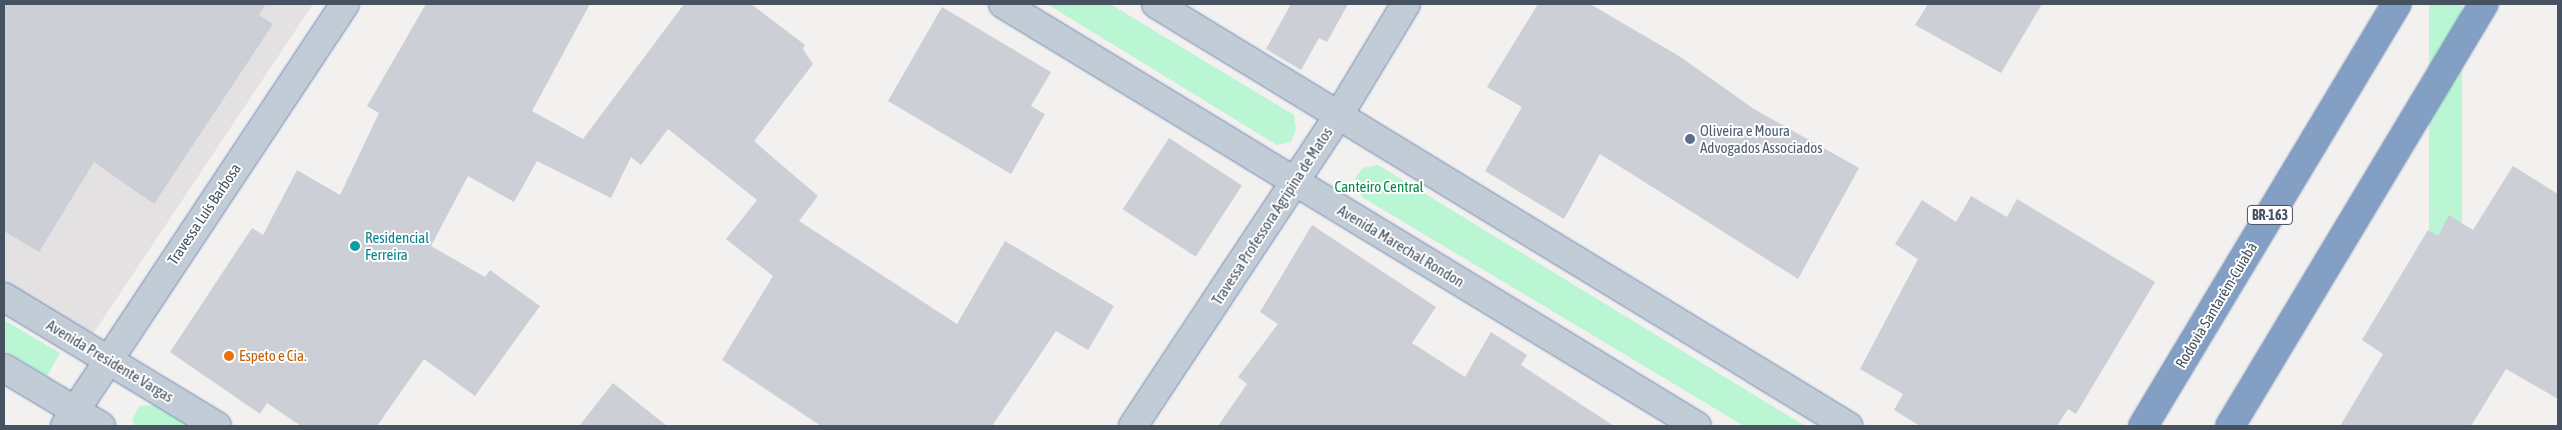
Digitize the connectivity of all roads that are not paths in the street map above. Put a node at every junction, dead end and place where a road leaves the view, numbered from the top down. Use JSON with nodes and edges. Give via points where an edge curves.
{"nodes":[{"id":1,"x":345,"y":4,"type":"edge"},
{"id":2,"x":1003,"y":4,"type":"edge"},
{"id":3,"x":1156,"y":4,"type":"edge"},
{"id":4,"x":1406,"y":4,"type":"edge"},
{"id":5,"x":2397,"y":4,"type":"edge"},
{"id":6,"x":2484,"y":4,"type":"edge"},
{"id":7,"x":1340,"y":113,"type":"junction"},
{"id":8,"x":1295,"y":182,"type":"junction"},
{"id":9,"x":4,"y":296,"type":"edge"},
{"id":10,"x":107,"y":359,"type":"junction"},
{"id":11,"x":4,"y":368,"type":"edge"},
{"id":12,"x":70,"y":418,"type":"edge"},
{"id":13,"x":101,"y":426,"type":"edge"},
{"id":14,"x":217,"y":426,"type":"edge"},
{"id":15,"x":1133,"y":426,"type":"edge"},
{"id":16,"x":1698,"y":426,"type":"edge"},
{"id":17,"x":1848,"y":426,"type":"edge"},
{"id":18,"x":2143,"y":426,"type":"edge"},
{"id":19,"x":2230,"y":426,"type":"edge"}],
"edges":[{"from":1,"to":10,"type":"street","name":"Travessa Luís Barbosa"},
{"from":2,"to":8,"type":"street","name":"Avenida Marechal Rondon"},
{"from":3,"to":7,"type":"street"},
{"from":4,"to":7,"type":"street","name":"Travessa Professora Agripina de Matos"},
{"from":5,"to":18,"type":"highway","name":"Rodovia Santarém-Cuiabá","number":"BR-163"},
{"from":6,"to":19,"type":"highway"},
{"from":7,"to":8,"type":"street","name":"Travessa Professora Agripina de Matos"},
{"from":7,"to":17,"type":"street"},
{"from":8,"to":15,"type":"street","name":"Travessa Professora Agripina de Matos"},
{"from":8,"to":16,"type":"street","name":"Avenida Marechal Rondon"},
{"from":9,"to":10,"type":"street","name":"Avenida Presidente Vargas"},
{"from":10,"to":12,"type":"street","name":"Travessa Luís Barbosa"},
{"from":10,"to":14,"type":"street","name":"Avenida Presidente Vargas"},
{"from":11,"to":12,"type":"street"},
{"from":12,"to":13,"type":"street"}]}
